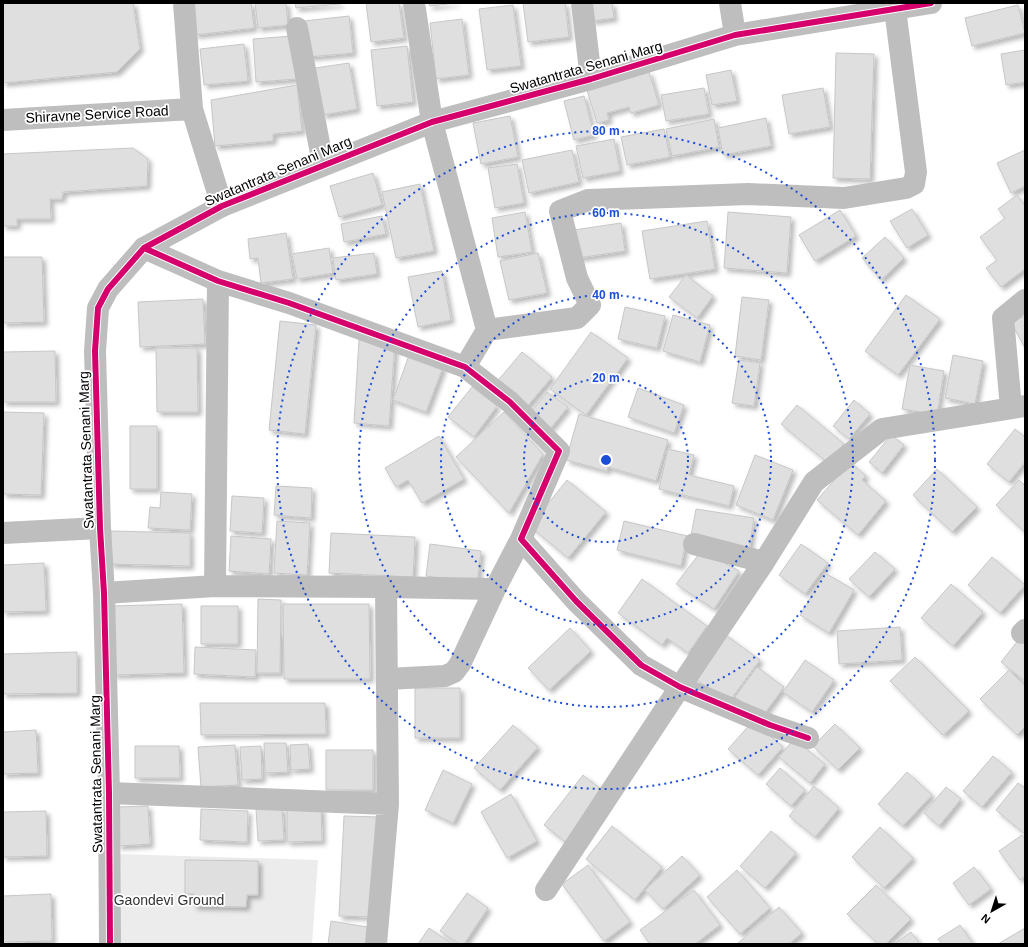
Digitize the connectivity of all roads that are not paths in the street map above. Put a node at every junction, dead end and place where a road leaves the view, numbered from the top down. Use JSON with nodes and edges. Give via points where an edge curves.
{"nodes":[{"id":1,"x":184,"y":3,"type":"edge"},
{"id":2,"x":414,"y":3,"type":"edge"},
{"id":3,"x":582,"y":3,"type":"edge"},
{"id":4,"x":730,"y":3,"type":"edge"},
{"id":5,"x":931,"y":3,"type":"edge"},
{"id":6,"x":895,"y":9,"type":"junction"},
{"id":7,"x":296,"y":28,"type":"dead end"},
{"id":8,"x":735,"y":35,"type":"junction"},
{"id":9,"x":592,"y":79,"type":"junction"},
{"id":10,"x":192,"y":109,"type":"junction"},
{"id":11,"x":3,"y":120,"type":"edge"},
{"id":12,"x":432,"y":122,"type":"junction"},
{"id":13,"x":323,"y":164,"type":"junction"},
{"id":14,"x":222,"y":206,"type":"junction"},
{"id":15,"x":144,"y":248,"type":"junction"},
{"id":16,"x":218,"y":282,"type":"junction"},
{"id":17,"x":1025,"y":300,"type":"edge"},
{"id":18,"x":486,"y":330,"type":"junction"},
{"id":19,"x":465,"y":367,"type":"junction"},
{"id":20,"x":1018,"y":407,"type":"edge"},
{"id":21,"x":100,"y":528,"type":"junction"},
{"id":22,"x":3,"y":533,"type":"edge"},
{"id":23,"x":521,"y":539,"type":"junction"},
{"id":24,"x":694,"y":544,"type":"dead end"},
{"id":25,"x":764,"y":562,"type":"junction"},
{"id":26,"x":215,"y":586,"type":"junction"},
{"id":27,"x":386,"y":587,"type":"junction"},
{"id":28,"x":495,"y":590,"type":"junction"},
{"id":29,"x":104,"y":593,"type":"junction"},
{"id":30,"x":387,"y":679,"type":"junction"},
{"id":31,"x":680,"y":686,"type":"junction"},
{"id":32,"x":808,"y":738,"type":"dead end"},
{"id":33,"x":110,"y":793,"type":"junction"},
{"id":34,"x":388,"y":804,"type":"junction"},
{"id":35,"x":546,"y":890,"type":"dead end"},
{"id":36,"x":110,"y":944,"type":"edge"},
{"id":37,"x":376,"y":944,"type":"edge"}],
"edges":[{"from":1,"to":10,"type":"street"},
{"from":2,"to":12,"type":"street"},
{"from":3,"to":9,"type":"street"},
{"from":4,"to":8,"type":"street"},
{"from":5,"to":6,"type":"street","name":"Swatantrata Senani Marg"},
{"from":6,"to":8,"type":"street","name":"Swatantrata Senani Marg"},
{"from":6,"to":18,"type":"street","via":[[916,172],[914,184],[906,188],[844,198],[748,194],[588,200],[560,211],[577,278],[590,305],[577,318]]},
{"from":7,"to":13,"type":"street"},
{"from":8,"to":9,"type":"street","name":"Swatantrata Senani Marg"},
{"from":9,"to":12,"type":"street","name":"Swatantrata Senani Marg"},
{"from":10,"to":11,"type":"street","name":"Shiravne Service Road"},
{"from":10,"to":14,"type":"street"},
{"from":12,"to":13,"type":"street","name":"Swatantrata Senani Marg"},
{"from":12,"to":18,"type":"street"},
{"from":13,"to":14,"type":"street","name":"Swatantrata Senani Marg"},
{"from":14,"to":15,"type":"street","name":"Swatantrata Senani Marg"},
{"from":15,"to":16,"type":"street"},
{"from":15,"to":21,"type":"street","name":"Swatantrata Senani Marg","via":[[108,289],[98,308],[95,351]]},
{"from":16,"to":19,"type":"street","via":[[289,303]]},
{"from":16,"to":26,"type":"street"},
{"from":17,"to":20,"type":"street","via":[[1003,318]]},
{"from":18,"to":19,"type":"street"},
{"from":19,"to":23,"type":"street","via":[[510,402],[559,451]]},
{"from":20,"to":25,"type":"street","via":[[882,429],[814,482]]},
{"from":21,"to":22,"type":"street"},
{"from":21,"to":29,"type":"street","name":"Swatantrata Senani Marg"},
{"from":23,"to":28,"type":"street"},
{"from":23,"to":31,"type":"street","via":[[576,601],[641,665]]},
{"from":24,"to":25,"type":"street"},
{"from":25,"to":31,"type":"street"},
{"from":26,"to":27,"type":"street"},
{"from":26,"to":29,"type":"street"},
{"from":27,"to":28,"type":"street"},
{"from":27,"to":30,"type":"street"},
{"from":28,"to":30,"type":"street","via":[[454,672],[445,676]]},
{"from":29,"to":33,"type":"street","name":"Swatantrata Senani Marg"},
{"from":30,"to":34,"type":"street"},
{"from":31,"to":32,"type":"street","via":[[770,725]]},
{"from":31,"to":35,"type":"street"},
{"from":33,"to":34,"type":"street"},
{"from":33,"to":36,"type":"street","name":"Swatantrata Senani Marg"},
{"from":34,"to":37,"type":"street"}]}
